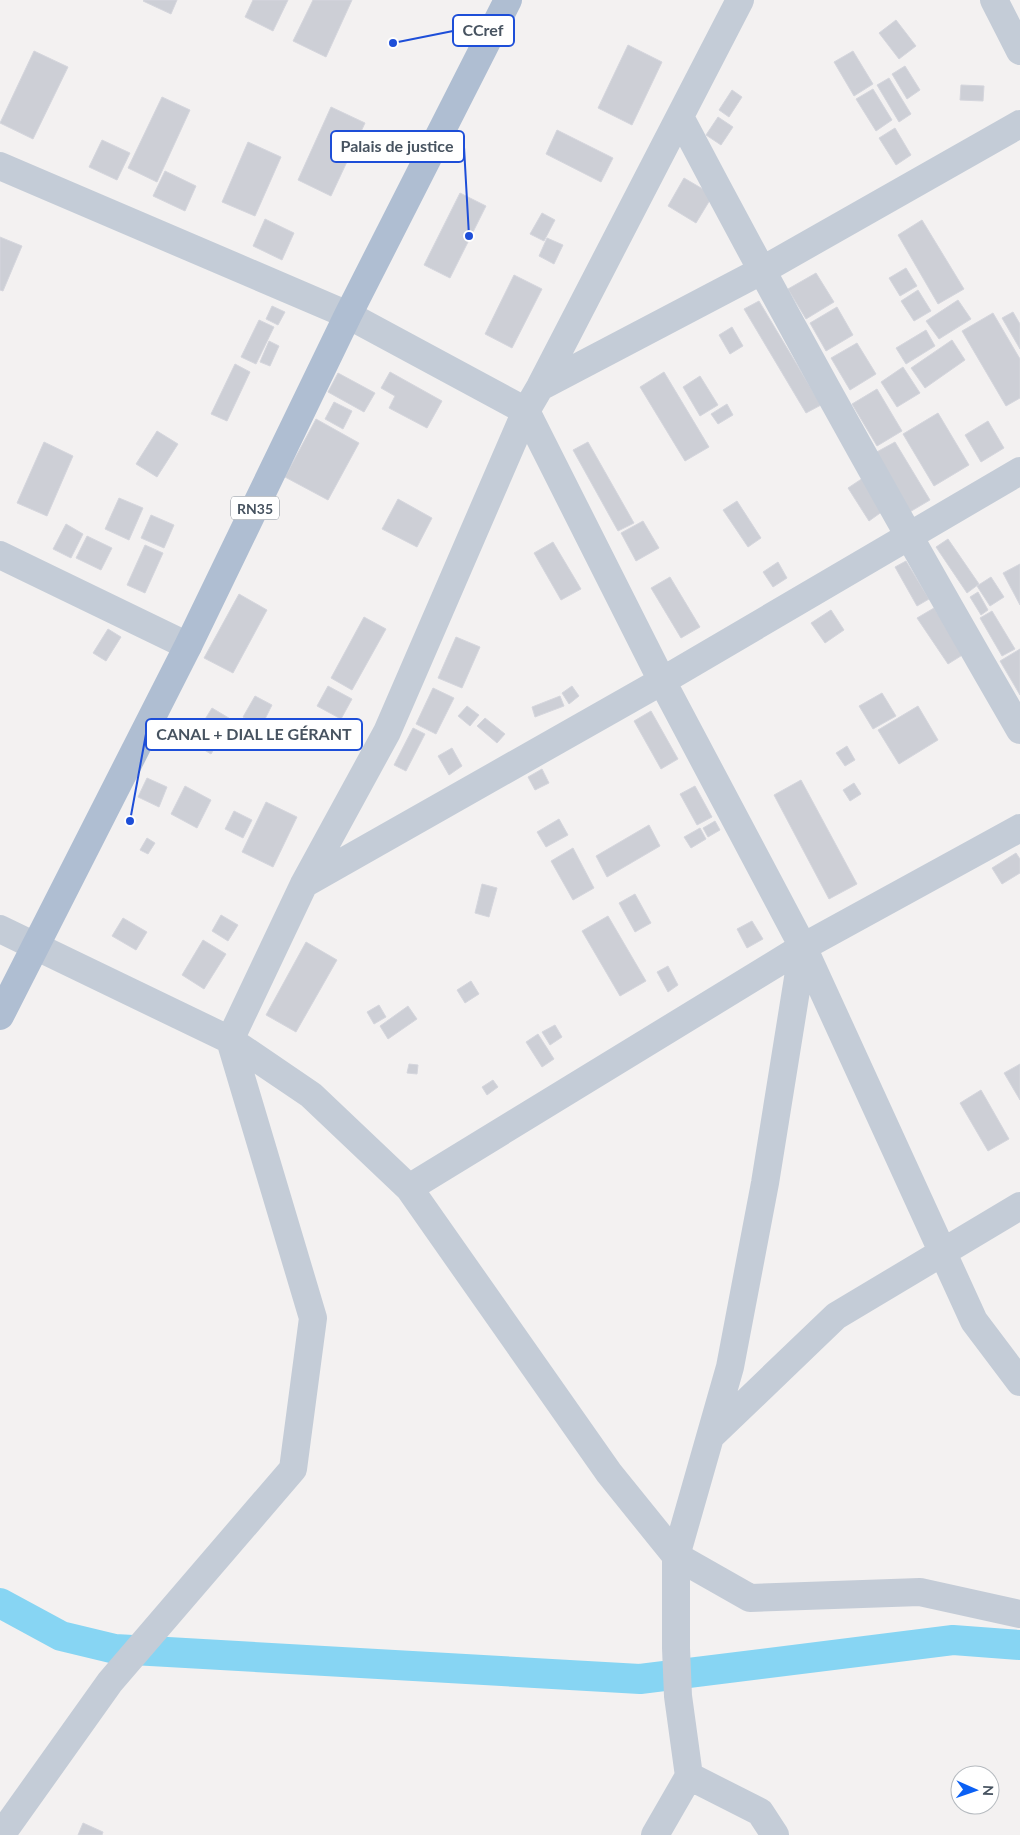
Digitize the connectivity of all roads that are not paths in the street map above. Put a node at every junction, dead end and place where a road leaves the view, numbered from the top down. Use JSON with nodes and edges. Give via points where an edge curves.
{"nodes":[{"id":1,"x":508,"y":0,"type":"edge"},
{"id":2,"x":740,"y":0,"type":"edge"},
{"id":3,"x":994,"y":0,"type":"edge"},
{"id":4,"x":1020,"y":51,"type":"edge"},
{"id":5,"x":680,"y":117,"type":"junction"},
{"id":6,"x":1020,"y":124,"type":"edge"},
{"id":7,"x":0,"y":166,"type":"edge"},
{"id":8,"x":761,"y":272,"type":"junction"},
{"id":9,"x":348,"y":315,"type":"junction"},
{"id":10,"x":540,"y":387,"type":"junction"},
{"id":11,"x":526,"y":412,"type":"junction"},
{"id":12,"x":1020,"y":471,"type":"edge"},
{"id":13,"x":908,"y":536,"type":"junction"},
{"id":14,"x":0,"y":555,"type":"edge"},
{"id":15,"x":188,"y":646,"type":"junction"},
{"id":16,"x":662,"y":681,"type":"junction"},
{"id":17,"x":1020,"y":730,"type":"edge"},
{"id":18,"x":1020,"y":828,"type":"edge"},
{"id":19,"x":304,"y":884,"type":"junction"},
{"id":20,"x":0,"y":928,"type":"edge"},
{"id":21,"x":36,"y":946,"type":"junction"},
{"id":22,"x":804,"y":948,"type":"junction"},
{"id":23,"x":0,"y":1016,"type":"edge"},
{"id":24,"x":230,"y":1040,"type":"junction"},
{"id":25,"x":408,"y":1188,"type":"junction"},
{"id":26,"x":1020,"y":1206,"type":"edge"},
{"id":27,"x":943,"y":1252,"type":"junction"},
{"id":28,"x":1020,"y":1382,"type":"edge"},
{"id":29,"x":711,"y":1436,"type":"junction"},
{"id":30,"x":676,"y":1556,"type":"junction"},
{"id":31,"x":1020,"y":1614,"type":"edge"},
{"id":32,"x":689,"y":1776,"type":"junction"},
{"id":33,"x":1,"y":1835,"type":"edge"},
{"id":34,"x":655,"y":1835,"type":"edge"},
{"id":35,"x":775,"y":1835,"type":"edge"}],
"edges":[{"from":1,"to":9,"type":"main road","number":"RN35"},
{"from":2,"to":5,"type":"street"},
{"from":3,"to":4,"type":"street"},
{"from":5,"to":8,"type":"street"},
{"from":5,"to":10,"type":"street"},
{"from":6,"to":8,"type":"street"},
{"from":7,"to":9,"type":"street"},
{"from":8,"to":10,"type":"street"},
{"from":8,"to":13,"type":"street"},
{"from":9,"to":11,"type":"street"},
{"from":9,"to":15,"type":"main road","number":"RN35"},
{"from":10,"to":11,"type":"street"},
{"from":11,"to":16,"type":"street"},
{"from":11,"to":19,"type":"street","via":[[387,732]]},
{"from":12,"to":13,"type":"street"},
{"from":13,"to":16,"type":"street"},
{"from":13,"to":17,"type":"street"},
{"from":14,"to":15,"type":"street"},
{"from":15,"to":21,"type":"main road","number":"RN35"},
{"from":16,"to":19,"type":"street"},
{"from":16,"to":22,"type":"street"},
{"from":18,"to":22,"type":"street"},
{"from":19,"to":24,"type":"street"},
{"from":20,"to":21,"type":"street"},
{"from":21,"to":23,"type":"main road","number":"RN35"},
{"from":21,"to":24,"type":"street"},
{"from":22,"to":25,"type":"street"},
{"from":22,"to":27,"type":"street"},
{"from":22,"to":29,"type":"street","via":[[762,1202],[730,1367]]},
{"from":24,"to":25,"type":"street","via":[[311,1095]]},
{"from":24,"to":33,"type":"street","via":[[313,1318],[293,1469],[110,1682]]},
{"from":25,"to":30,"type":"street","via":[[609,1473]]},
{"from":26,"to":27,"type":"street"},
{"from":27,"to":28,"type":"street","via":[[974,1321]]},
{"from":27,"to":29,"type":"street","via":[[836,1316]]},
{"from":29,"to":30,"type":"street"},
{"from":30,"to":31,"type":"street","via":[[750,1598],[920,1592]]},
{"from":30,"to":32,"type":"street","via":[[678,1696]]},
{"from":32,"to":34,"type":"street"},
{"from":32,"to":35,"type":"street","via":[[760,1812]]}]}
